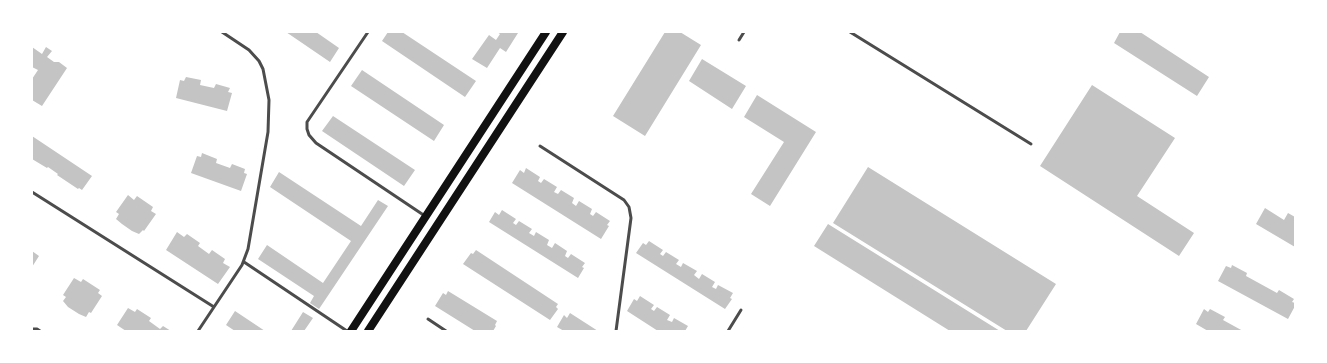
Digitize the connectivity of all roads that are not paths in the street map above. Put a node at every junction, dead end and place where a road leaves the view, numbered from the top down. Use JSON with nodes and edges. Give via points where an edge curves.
{"nodes":[{"id":1,"x":222,"y":32,"type":"edge"},
{"id":2,"x":368,"y":32,"type":"edge"},
{"id":3,"x":546,"y":32,"type":"edge"},
{"id":4,"x":563,"y":32,"type":"edge"},
{"id":5,"x":744,"y":32,"type":"edge"},
{"id":6,"x":850,"y":32,"type":"edge"},
{"id":7,"x":739,"y":40,"type":"dead end"},
{"id":8,"x":1031,"y":144,"type":"dead end"},
{"id":9,"x":540,"y":146,"type":"dead end"},
{"id":10,"x":32,"y":192,"type":"edge"},
{"id":11,"x":426,"y":216,"type":"junction"},
{"id":12,"x":244,"y":262,"type":"junction"},
{"id":13,"x":214,"y":307,"type":"junction"},
{"id":14,"x":741,"y":310,"type":"dead end"},
{"id":15,"x":428,"y":319,"type":"dead end"},
{"id":16,"x":32,"y":329,"type":"edge"},
{"id":17,"x":40,"y":331,"type":"edge"},
{"id":18,"x":198,"y":331,"type":"edge"},
{"id":19,"x":346,"y":331,"type":"edge"},
{"id":20,"x":351,"y":331,"type":"edge"},
{"id":21,"x":368,"y":331,"type":"edge"},
{"id":22,"x":446,"y":331,"type":"edge"},
{"id":23,"x":616,"y":331,"type":"edge"},
{"id":24,"x":728,"y":331,"type":"edge"}],
"edges":[{"from":1,"to":12,"type":"lane","via":[[249,50],[259,61],[269,100],[267,140]]},
{"from":2,"to":11,"type":"lane","via":[[307,122],[307,129],[316,143]]},
{"from":3,"to":11,"type":"main road"},
{"from":4,"to":21,"type":"main road"},
{"from":5,"to":7,"type":"lane"},
{"from":6,"to":8,"type":"lane"},
{"from":9,"to":23,"type":"lane","via":[[624,200],[629,207],[631,218]]},
{"from":10,"to":13,"type":"lane"},
{"from":11,"to":20,"type":"main road"},
{"from":12,"to":13,"type":"lane"},
{"from":12,"to":19,"type":"lane"},
{"from":13,"to":18,"type":"lane"},
{"from":14,"to":24,"type":"lane"},
{"from":15,"to":22,"type":"lane"},
{"from":16,"to":17,"type":"lane"}]}
